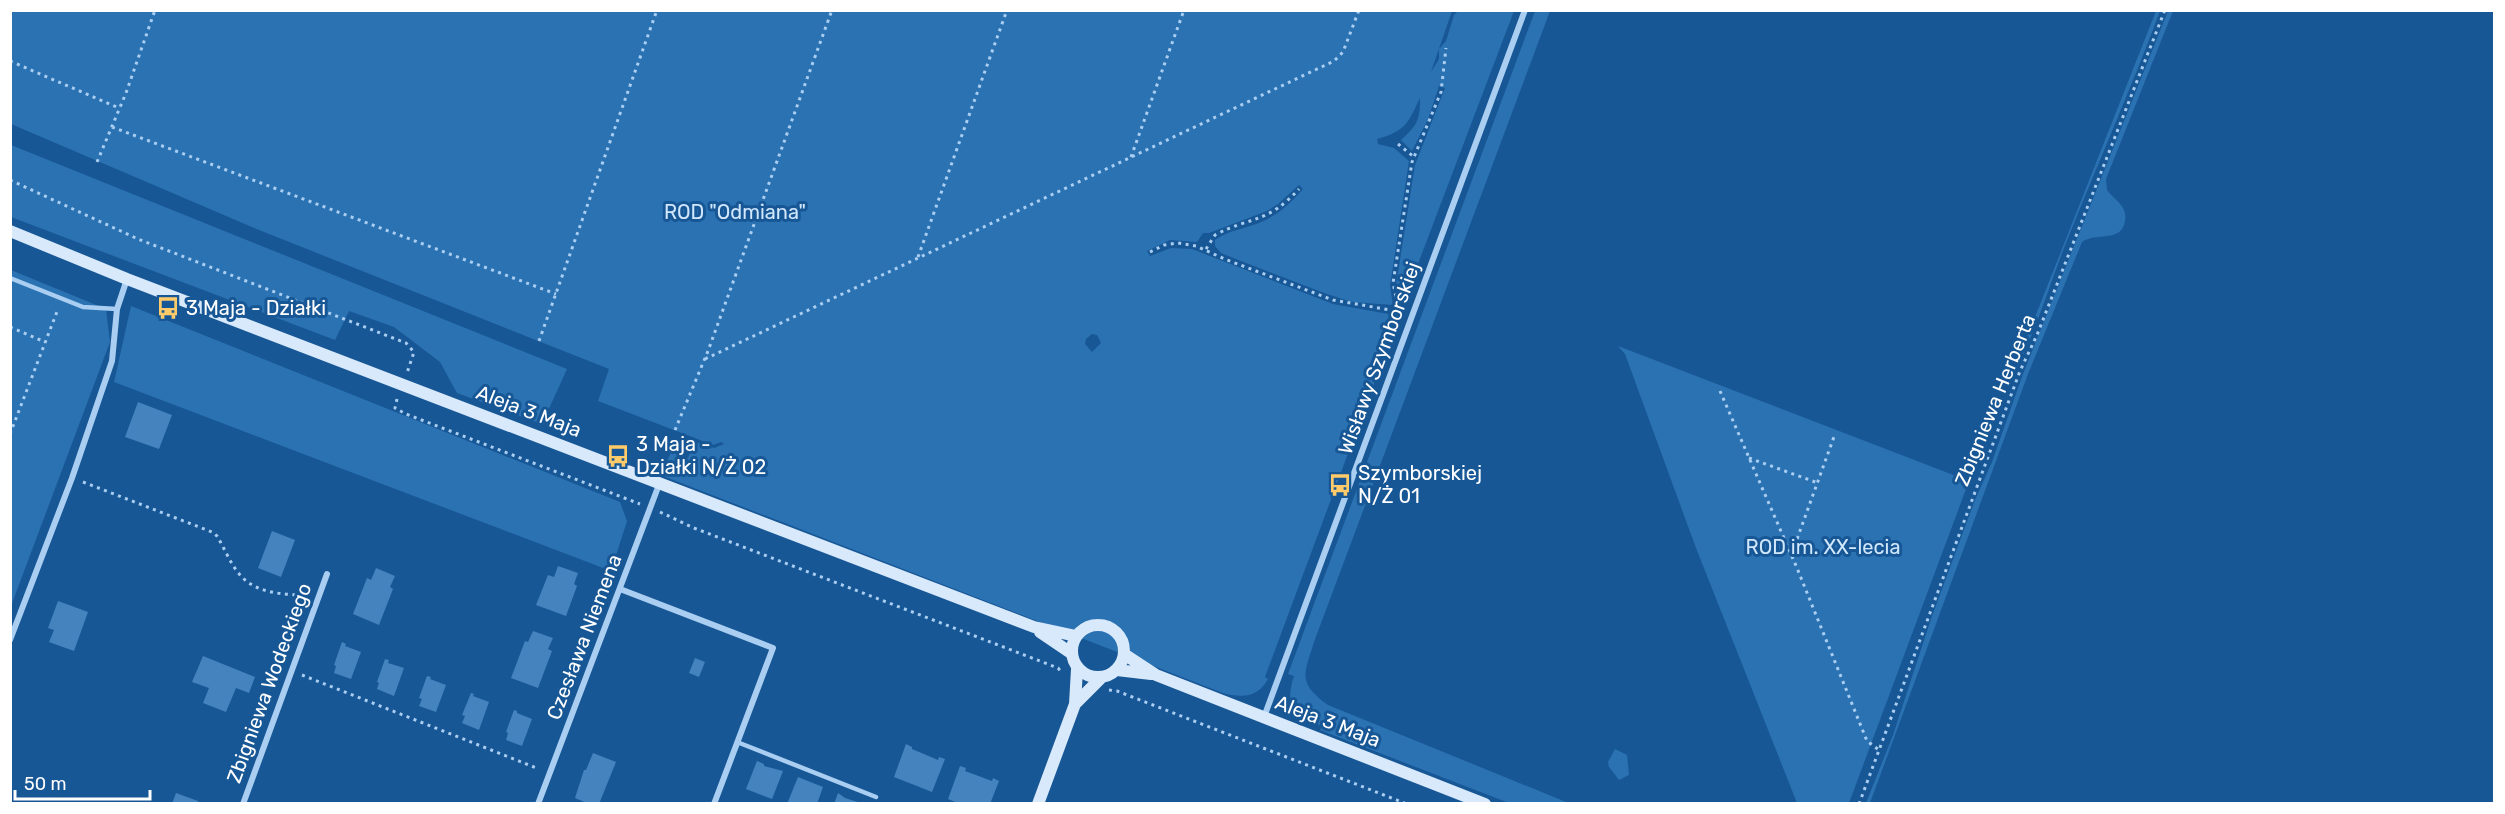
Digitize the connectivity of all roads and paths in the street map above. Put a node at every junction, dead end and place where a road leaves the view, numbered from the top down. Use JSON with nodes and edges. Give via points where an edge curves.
{"nodes":[{"id":1,"x":155,"y":10,"type":"edge"},
{"id":2,"x":657,"y":10,"type":"edge"},
{"id":3,"x":832,"y":10,"type":"edge"},
{"id":4,"x":1007,"y":10,"type":"edge"},
{"id":5,"x":1184,"y":10,"type":"edge"},
{"id":6,"x":1359,"y":10,"type":"edge"},
{"id":7,"x":1525,"y":10,"type":"edge"},
{"id":8,"x":2165,"y":10,"type":"edge"},
{"id":9,"x":1446,"y":48,"type":"dead end"},
{"id":10,"x":10,"y":61,"type":"edge"},
{"id":11,"x":119,"y":108,"type":"junction"},
{"id":12,"x":112,"y":127,"type":"junction"},
{"id":13,"x":1398,"y":144,"type":"dead end"},
{"id":14,"x":1131,"y":157,"type":"junction"},
{"id":15,"x":1414,"y":157,"type":"junction"},
{"id":16,"x":97,"y":162,"type":"dead end"},
{"id":17,"x":10,"y":180,"type":"edge"},
{"id":18,"x":1299,"y":189,"type":"dead end"},
{"id":19,"x":10,"y":231,"type":"edge"},
{"id":20,"x":1206,"y":249,"type":"junction"},
{"id":21,"x":1150,"y":252,"type":"dead end"},
{"id":22,"x":917,"y":259,"type":"junction"},
{"id":23,"x":10,"y":278,"type":"edge"},
{"id":24,"x":127,"y":279,"type":"junction"},
{"id":25,"x":556,"y":294,"type":"junction"},
{"id":26,"x":117,"y":309,"type":"junction"},
{"id":27,"x":1399,"y":311,"type":"junction"},
{"id":28,"x":1412,"y":316,"type":"junction"},
{"id":29,"x":54,"y":318,"type":"dead end"},
{"id":30,"x":10,"y":327,"type":"edge"},
{"id":31,"x":539,"y":341,"type":"dead end"},
{"id":32,"x":45,"y":342,"type":"junction"},
{"id":33,"x":705,"y":359,"type":"junction"},
{"id":34,"x":408,"y":372,"type":"dead end"},
{"id":35,"x":1720,"y":391,"type":"dead end"},
{"id":36,"x":396,"y":401,"type":"dead end"},
{"id":37,"x":675,"y":430,"type":"dead end"},
{"id":38,"x":10,"y":434,"type":"edge"},
{"id":39,"x":1835,"y":434,"type":"dead end"},
{"id":40,"x":1749,"y":458,"type":"junction"},
{"id":41,"x":72,"y":478,"type":"junction"},
{"id":42,"x":660,"y":482,"type":"junction"},
{"id":43,"x":1818,"y":483,"type":"junction"},
{"id":44,"x":644,"y":505,"type":"dead end"},
{"id":45,"x":660,"y":513,"type":"dead end"},
{"id":46,"x":1791,"y":555,"type":"junction"},
{"id":47,"x":327,"y":574,"type":"dead end"},
{"id":48,"x":620,"y":588,"type":"junction"},
{"id":49,"x":320,"y":595,"type":"junction"},
{"id":50,"x":1034,"y":627,"type":"junction"},
{"id":51,"x":1076,"y":636,"type":"junction"},
{"id":52,"x":10,"y":640,"type":"edge"},
{"id":53,"x":1071,"y":653,"type":"junction"},
{"id":54,"x":1124,"y":654,"type":"junction"},
{"id":55,"x":1077,"y":669,"type":"junction"},
{"id":56,"x":1117,"y":670,"type":"junction"},
{"id":57,"x":292,"y":671,"type":"junction"},
{"id":58,"x":1156,"y":675,"type":"junction"},
{"id":59,"x":1063,"y":678,"type":"dead end"},
{"id":60,"x":1101,"y":678,"type":"junction"},
{"id":61,"x":1104,"y":692,"type":"dead end"},
{"id":62,"x":1075,"y":704,"type":"junction"},
{"id":63,"x":1264,"y":717,"type":"junction"},
{"id":64,"x":737,"y":742,"type":"junction"},
{"id":65,"x":1879,"y":750,"type":"junction"},
{"id":66,"x":550,"y":774,"type":"junction"},
{"id":67,"x":876,"y":797,"type":"dead end"},
{"id":68,"x":243,"y":804,"type":"edge"},
{"id":69,"x":538,"y":804,"type":"edge"},
{"id":70,"x":714,"y":804,"type":"edge"},
{"id":71,"x":1038,"y":804,"type":"edge"},
{"id":72,"x":1407,"y":804,"type":"edge"},
{"id":73,"x":1485,"y":804,"type":"edge"},
{"id":74,"x":1858,"y":804,"type":"edge"}],
"edges":[{"from":1,"to":11,"type":"path"},
{"from":2,"to":25,"type":"path"},
{"from":3,"to":33,"type":"path"},
{"from":4,"to":22,"type":"path"},
{"from":5,"to":14,"type":"path"},
{"from":6,"to":14,"type":"path","via":[[1343,52],[1334,61]]},
{"from":7,"to":28,"type":"street","name":"Wisławy Szymborskiej"},
{"from":8,"to":65,"type":"path","name":"Zbigniewa Herberta","via":[[2020,371]]},
{"from":9,"to":15,"type":"path","via":[[1441,92]]},
{"from":10,"to":11,"type":"path"},
{"from":11,"to":12,"type":"path"},
{"from":12,"to":16,"type":"path"},
{"from":12,"to":25,"type":"path"},
{"from":13,"to":15,"type":"path"},
{"from":14,"to":22,"type":"path"},
{"from":15,"to":27,"type":"path","via":[[1393,283]]},
{"from":17,"to":34,"type":"path","via":[[138,239],[406,342],[414,352]]},
{"from":18,"to":20,"type":"path","via":[[1268,216],[1215,235]]},
{"from":19,"to":24,"type":"street","name":"Aleja 3 Maja"},
{"from":20,"to":21,"type":"path","via":[[1178,243]]},
{"from":20,"to":27,"type":"path","via":[[1333,300]]},
{"from":22,"to":33,"type":"path"},
{"from":23,"to":26,"type":"lane","via":[[83,307]]},
{"from":24,"to":26,"type":"street"},
{"from":24,"to":42,"type":"street","name":"Aleja 3 Maja"},
{"from":25,"to":31,"type":"path"},
{"from":26,"to":41,"type":"street","via":[[112,361]]},
{"from":27,"to":28,"type":"path"},
{"from":28,"to":63,"type":"street","name":"Wisławy Szymborskiej"},
{"from":29,"to":32,"type":"path"},
{"from":30,"to":32,"type":"path"},
{"from":32,"to":38,"type":"path"},
{"from":33,"to":37,"type":"path"},
{"from":35,"to":40,"type":"path"},
{"from":36,"to":44,"type":"path","via":[[395,408],[406,414]]},
{"from":39,"to":43,"type":"path"},
{"from":40,"to":43,"type":"path"},
{"from":40,"to":46,"type":"path"},
{"from":41,"to":49,"type":"path","via":[[212,532],[242,578],[249,582],[277,593]]},
{"from":41,"to":52,"type":"street"},
{"from":42,"to":48,"type":"street","name":"Czesława Niemena"},
{"from":42,"to":50,"type":"street","name":"Aleja 3 Maja"},
{"from":43,"to":46,"type":"path"},
{"from":45,"to":59,"type":"path","via":[[1058,668]]},
{"from":46,"to":65,"type":"path","via":[[1867,741]]},
{"from":47,"to":49,"type":"street","name":"Zbigniewa Wodeckiego"},
{"from":48,"to":64,"type":"street","via":[[773,648]]},
{"from":48,"to":66,"type":"street","name":"Czesława Niemena"},
{"from":49,"to":57,"type":"street","name":"Zbigniewa Wodeckiego"},
{"from":50,"to":51,"type":"street","name":"Aleja 3 Maja"},
{"from":50,"to":53,"type":"street","name":"Aleja 3 Maja"},
{"from":51,"to":53,"type":"street"},
{"from":51,"to":54,"type":"street","via":[[1090,626],[1107,627],[1120,638]]},
{"from":53,"to":55,"type":"street"},
{"from":54,"to":56,"type":"street"},
{"from":54,"to":58,"type":"street","name":"Aleja 3 Maja"},
{"from":55,"to":60,"type":"street"},
{"from":55,"to":62,"type":"street"},
{"from":56,"to":58,"type":"street","name":"Aleja 3 Maja"},
{"from":56,"to":60,"type":"street"},
{"from":57,"to":66,"type":"path"},
{"from":57,"to":68,"type":"street","name":"Zbigniewa Wodeckiego"},
{"from":58,"to":63,"type":"street","name":"Aleja 3 Maja"},
{"from":60,"to":62,"type":"street"},
{"from":61,"to":72,"type":"path","via":[[1117,691]]},
{"from":62,"to":71,"type":"street"},
{"from":63,"to":73,"type":"street","name":"Aleja 3 Maja"},
{"from":64,"to":67,"type":"lane"},
{"from":64,"to":70,"type":"street"},
{"from":65,"to":74,"type":"path","name":"Zbigniewa Herberta"},
{"from":66,"to":69,"type":"street","name":"Czesława Niemena"}]}
